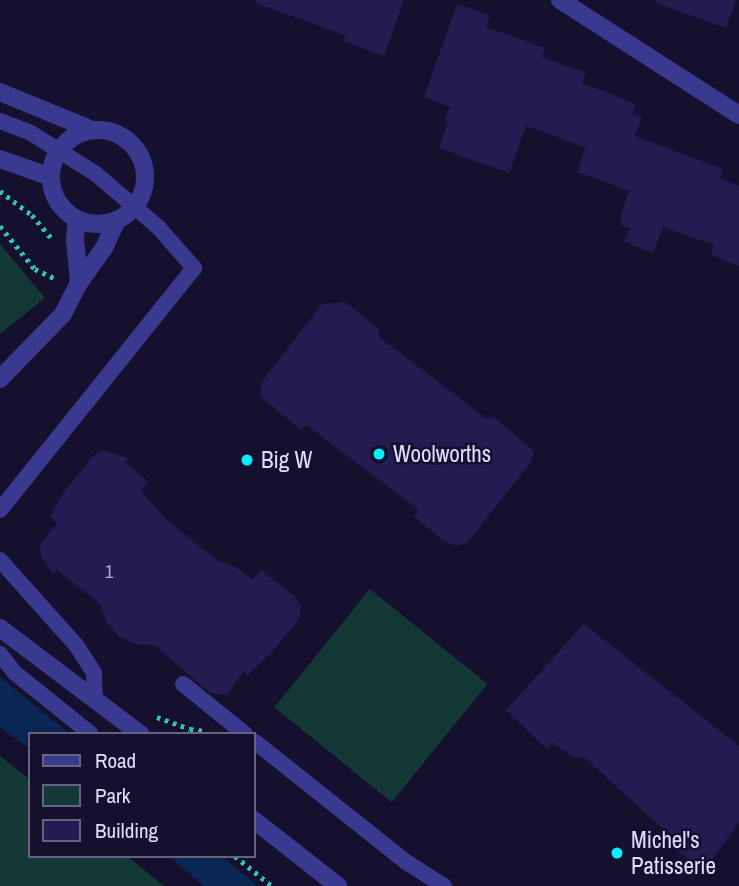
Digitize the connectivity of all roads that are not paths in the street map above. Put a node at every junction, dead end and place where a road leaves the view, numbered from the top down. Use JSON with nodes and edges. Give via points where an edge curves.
{"nodes":[{"id":1,"x":560,"y":0,"type":"edge"},
{"id":2,"x":0,"y":92,"type":"edge"},
{"id":3,"x":739,"y":115,"type":"edge"},
{"id":4,"x":0,"y":121,"type":"edge"},
{"id":5,"x":93,"y":130,"type":"junction"},
{"id":6,"x":0,"y":159,"type":"edge"},
{"id":7,"x":51,"y":177,"type":"junction"},
{"id":8,"x":77,"y":219,"type":"junction"},
{"id":9,"x":117,"y":220,"type":"junction"},
{"id":10,"x":79,"y":283,"type":"junction"},
{"id":11,"x":0,"y":379,"type":"edge"},
{"id":12,"x":0,"y":510,"type":"edge"},
{"id":13,"x":0,"y":560,"type":"edge"},
{"id":14,"x":0,"y":628,"type":"edge"},
{"id":15,"x":0,"y":654,"type":"edge"},
{"id":16,"x":183,"y":684,"type":"dead end"},
{"id":17,"x":95,"y":700,"type":"junction"},
{"id":18,"x":88,"y":732,"type":"edge"},
{"id":19,"x":137,"y":732,"type":"edge"},
{"id":20,"x":243,"y":732,"type":"edge"},
{"id":21,"x":256,"y":743,"type":"edge"},
{"id":22,"x":256,"y":822,"type":"edge"},
{"id":23,"x":256,"y":830,"type":"edge"},
{"id":24,"x":281,"y":841,"type":"junction"},
{"id":25,"x":338,"y":886,"type":"edge"},
{"id":26,"x":444,"y":886,"type":"edge"}],
"edges":[{"from":1,"to":3,"type":"street"},
{"from":2,"to":5,"type":"street"},
{"from":4,"to":12,"type":"lane","via":[[31,133],[96,174],[158,227],[194,268]]},
{"from":5,"to":7,"type":"street","via":[[68,141],[59,151]]},
{"from":5,"to":9,"type":"street","via":[[122,137],[142,160],[143,190],[138,203]]},
{"from":6,"to":7,"type":"street"},
{"from":7,"to":8,"type":"street","via":[[58,201]]},
{"from":8,"to":9,"type":"street"},
{"from":8,"to":10,"type":"street"},
{"from":9,"to":10,"type":"street"},
{"from":10,"to":11,"type":"street","via":[[63,314]]},
{"from":13,"to":17,"type":"lane","via":[[76,645],[94,673]]},
{"from":14,"to":17,"type":"street"},
{"from":15,"to":18,"type":"lane","via":[[15,673]]},
{"from":16,"to":20,"type":"lane"},
{"from":17,"to":19,"type":"street"},
{"from":21,"to":26,"type":"lane","via":[[406,862]]},
{"from":22,"to":24,"type":"street"},
{"from":23,"to":24,"type":"lane"},
{"from":24,"to":25,"type":"street"}]}
